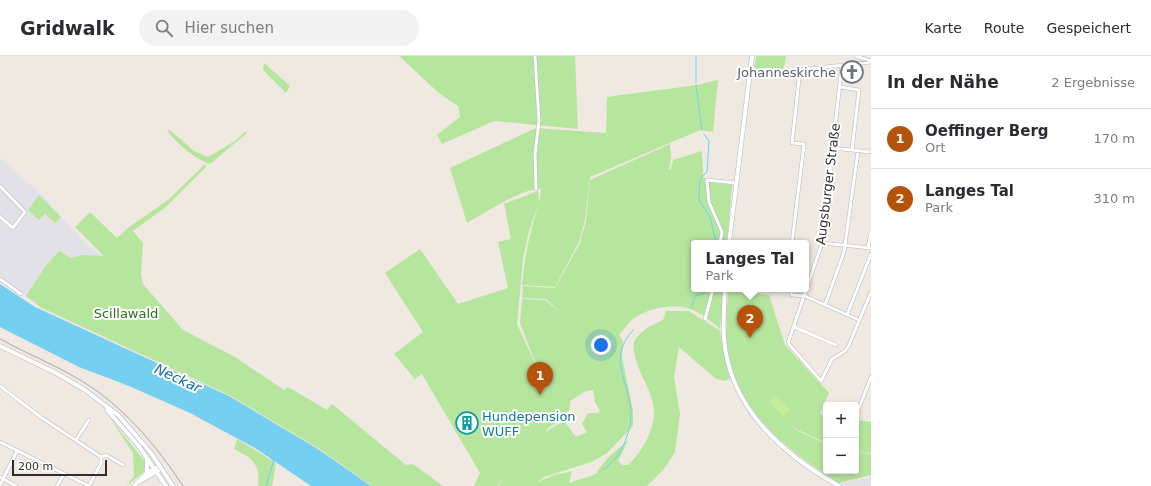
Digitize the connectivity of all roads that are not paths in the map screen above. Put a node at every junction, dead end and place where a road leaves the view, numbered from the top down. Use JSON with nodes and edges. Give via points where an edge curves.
{"nodes":[{"id":1,"x":535,"y":56,"type":"edge"},
{"id":2,"x":752,"y":56,"type":"edge"},
{"id":3,"x":856,"y":56,"type":"edge"},
{"id":4,"x":871,"y":62,"type":"edge"},
{"id":5,"x":842,"y":66,"type":"junction"},
{"id":6,"x":800,"y":70,"type":"junction"},
{"id":7,"x":790,"y":71,"type":"dead end"},
{"id":8,"x":840,"y":87,"type":"junction"},
{"id":9,"x":832,"y":148,"type":"junction"},
{"id":10,"x":852,"y":150,"type":"junction"},
{"id":11,"x":858,"y":151,"type":"junction"},
{"id":12,"x":871,"y":152,"type":"edge"},
{"id":13,"x":736,"y":183,"type":"junction"},
{"id":14,"x":0,"y":186,"type":"edge"},
{"id":15,"x":536,"y":189,"type":"dead end"},
{"id":16,"x":0,"y":217,"type":"edge"},
{"id":17,"x":871,"y":232,"type":"edge"},
{"id":18,"x":721,"y":240,"type":"edge"},
{"id":19,"x":730,"y":240,"type":"edge"},
{"id":20,"x":792,"y":240,"type":"edge"},
{"id":21,"x":822,"y":243,"type":"junction"},
{"id":22,"x":845,"y":247,"type":"junction"},
{"id":23,"x":869,"y":248,"type":"edge"},
{"id":24,"x":871,"y":254,"type":"edge"},
{"id":25,"x":0,"y":279,"type":"edge"},
{"id":26,"x":809,"y":284,"type":"edge"},
{"id":27,"x":712,"y":292,"type":"edge"},
{"id":28,"x":726,"y":292,"type":"edge"},
{"id":29,"x":791,"y":292,"type":"edge"},
{"id":30,"x":806,"y":292,"type":"edge"},
{"id":31,"x":871,"y":292,"type":"edge"},
{"id":32,"x":21,"y":294,"type":"dead end"},
{"id":33,"x":805,"y":296,"type":"junction"},
{"id":34,"x":825,"y":305,"type":"junction"},
{"id":35,"x":847,"y":315,"type":"junction"},
{"id":36,"x":705,"y":319,"type":"dead end"},
{"id":37,"x":859,"y":320,"type":"junction"},
{"id":38,"x":794,"y":327,"type":"junction"},
{"id":39,"x":836,"y":345,"type":"dead end"},
{"id":40,"x":0,"y":346,"type":"edge"},
{"id":41,"x":871,"y":377,"type":"edge"},
{"id":42,"x":0,"y":386,"type":"edge"},
{"id":43,"x":105,"y":406,"type":"junction"},
{"id":44,"x":859,"y":408,"type":"edge"},
{"id":45,"x":89,"y":420,"type":"dead end"},
{"id":46,"x":76,"y":440,"type":"junction"},
{"id":47,"x":0,"y":442,"type":"edge"},
{"id":48,"x":17,"y":451,"type":"junction"},
{"id":49,"x":101,"y":458,"type":"junction"},
{"id":50,"x":147,"y":458,"type":"junction"},
{"id":51,"x":123,"y":465,"type":"dead end"},
{"id":52,"x":160,"y":467,"type":"junction"},
{"id":53,"x":156,"y":471,"type":"junction"},
{"id":54,"x":147,"y":473,"type":"junction"},
{"id":55,"x":64,"y":474,"type":"junction"},
{"id":56,"x":1,"y":478,"type":"edge"},
{"id":57,"x":139,"y":482,"type":"junction"},
{"id":58,"x":0,"y":485,"type":"edge"},
{"id":59,"x":16,"y":486,"type":"edge"},
{"id":60,"x":57,"y":486,"type":"edge"},
{"id":61,"x":89,"y":486,"type":"edge"},
{"id":62,"x":134,"y":486,"type":"edge"},
{"id":63,"x":166,"y":486,"type":"edge"},
{"id":64,"x":173,"y":486,"type":"edge"},
{"id":65,"x":839,"y":486,"type":"edge"}],
"edges":[{"from":1,"to":15,"type":"street","via":[[539,121],[535,154]]},
{"from":2,"to":13,"type":"main road"},
{"from":3,"to":4,"type":"street"},
{"from":4,"to":5,"type":"street"},
{"from":5,"to":6,"type":"street"},
{"from":5,"to":8,"type":"street","name":"Augsburger Straße"},
{"from":6,"to":7,"type":"street"},
{"from":6,"to":20,"type":"street","via":[[792,143],[804,144]]},
{"from":8,"to":9,"type":"street","name":"Augsburger Straße"},
{"from":8,"to":10,"type":"street","via":[[858,90]]},
{"from":9,"to":10,"type":"street"},
{"from":9,"to":21,"type":"street","name":"Augsburger Straße"},
{"from":10,"to":11,"type":"street"},
{"from":11,"to":12,"type":"street"},
{"from":11,"to":22,"type":"street"},
{"from":13,"to":18,"type":"street","via":[[707,180],[709,202],[722,232]]},
{"from":13,"to":19,"type":"main road"},
{"from":14,"to":16,"type":"street","via":[[25,210],[13,228]]},
{"from":17,"to":23,"type":"street"},
{"from":21,"to":22,"type":"street"},
{"from":21,"to":26,"type":"street","name":"Augsburger Straße"},
{"from":22,"to":23,"type":"street"},
{"from":22,"to":34,"type":"street"},
{"from":24,"to":35,"type":"street"},
{"from":25,"to":32,"type":"street"},
{"from":27,"to":36,"type":"street"},
{"from":28,"to":65,"type":"main road","via":[[725,346],[737,390],[758,423],[788,452]]},
{"from":29,"to":33,"type":"street","via":[[792,295]]},
{"from":30,"to":33,"type":"street","name":"Augsburger Straße"},
{"from":31,"to":37,"type":"street"},
{"from":33,"to":34,"type":"street"},
{"from":33,"to":38,"type":"street","name":"Augsburger Straße"},
{"from":34,"to":35,"type":"street"},
{"from":35,"to":37,"type":"street"},
{"from":37,"to":38,"type":"street","name":"Augsburger Straße","via":[[849,345],[845,351],[832,359],[822,381],[789,346]]},
{"from":38,"to":39,"type":"street"},
{"from":40,"to":43,"type":"main road","via":[[56,373]]},
{"from":41,"to":44,"type":"street"},
{"from":42,"to":46,"type":"street"},
{"from":43,"to":50,"type":"main road"},
{"from":43,"to":52,"type":"main road","via":[[124,421]]},
{"from":45,"to":46,"type":"street"},
{"from":46,"to":49,"type":"street"},
{"from":47,"to":48,"type":"street"},
{"from":48,"to":55,"type":"street"},
{"from":48,"to":56,"type":"street"},
{"from":49,"to":51,"type":"street","via":[[106,455]]},
{"from":49,"to":61,"type":"street"},
{"from":50,"to":53,"type":"main road"},
{"from":50,"to":54,"type":"main road"},
{"from":52,"to":53,"type":"main road"},
{"from":52,"to":64,"type":"main road"},
{"from":53,"to":54,"type":"main road"},
{"from":53,"to":57,"type":"main road"},
{"from":53,"to":63,"type":"main road"},
{"from":54,"to":57,"type":"main road"},
{"from":55,"to":60,"type":"street"},
{"from":55,"to":61,"type":"street"},
{"from":56,"to":58,"type":"street"},
{"from":56,"to":59,"type":"street"},
{"from":57,"to":62,"type":"main road"}]}
